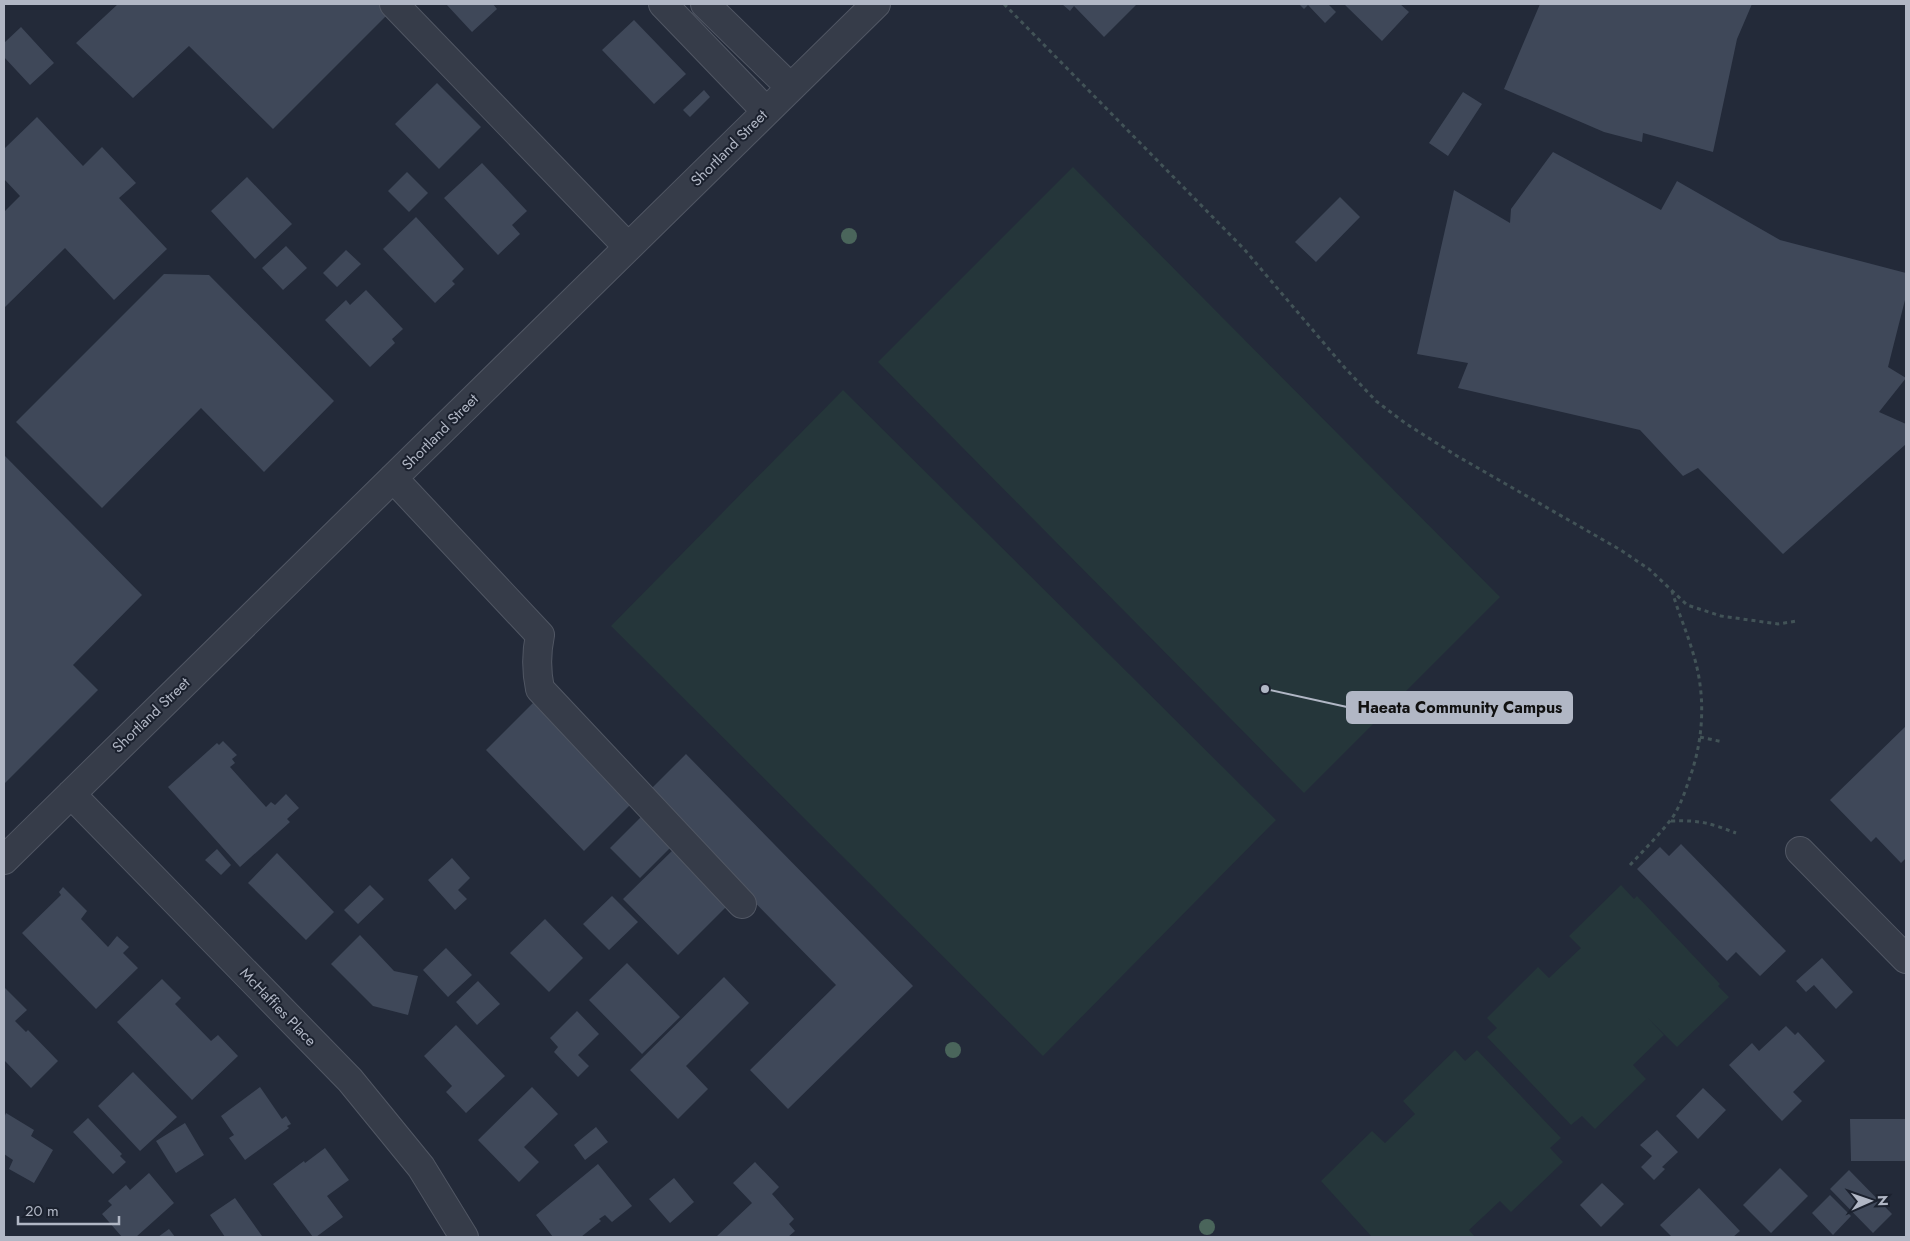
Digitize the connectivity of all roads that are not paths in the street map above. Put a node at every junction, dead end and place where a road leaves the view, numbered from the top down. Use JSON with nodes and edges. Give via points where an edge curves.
{"nodes":[{"id":1,"x":394,"y":4,"type":"edge"},
{"id":2,"x":664,"y":4,"type":"edge"},
{"id":3,"x":705,"y":4,"type":"edge"},
{"id":4,"x":876,"y":4,"type":"edge"},
{"id":5,"x":790,"y":87,"type":"junction"},
{"id":6,"x":766,"y":111,"type":"junction"},
{"id":7,"x":628,"y":247,"type":"junction"},
{"id":8,"x":393,"y":478,"type":"junction"},
{"id":9,"x":71,"y":794,"type":"junction"},
{"id":10,"x":1800,"y":851,"type":"dead end"},
{"id":11,"x":4,"y":860,"type":"edge"},
{"id":12,"x":742,"y":904,"type":"dead end"},
{"id":13,"x":1906,"y":959,"type":"edge"},
{"id":14,"x":464,"y":1237,"type":"edge"}],
"edges":[{"from":1,"to":7,"type":"street"},
{"from":2,"to":6,"type":"street"},
{"from":3,"to":5,"type":"street"},
{"from":4,"to":5,"type":"street","name":"Shortland Street"},
{"from":5,"to":6,"type":"street","name":"Shortland Street"},
{"from":6,"to":7,"type":"street","name":"Shortland Street"},
{"from":7,"to":8,"type":"street","name":"Shortland Street"},
{"from":8,"to":9,"type":"street","name":"Shortland Street"},
{"from":8,"to":12,"type":"street","via":[[540,636],[536,660],[540,689]]},
{"from":9,"to":11,"type":"street","name":"Shortland Street"},
{"from":9,"to":14,"type":"street","name":"McHaffies Place","via":[[350,1080],[421,1166]]},
{"from":10,"to":13,"type":"street"}]}
